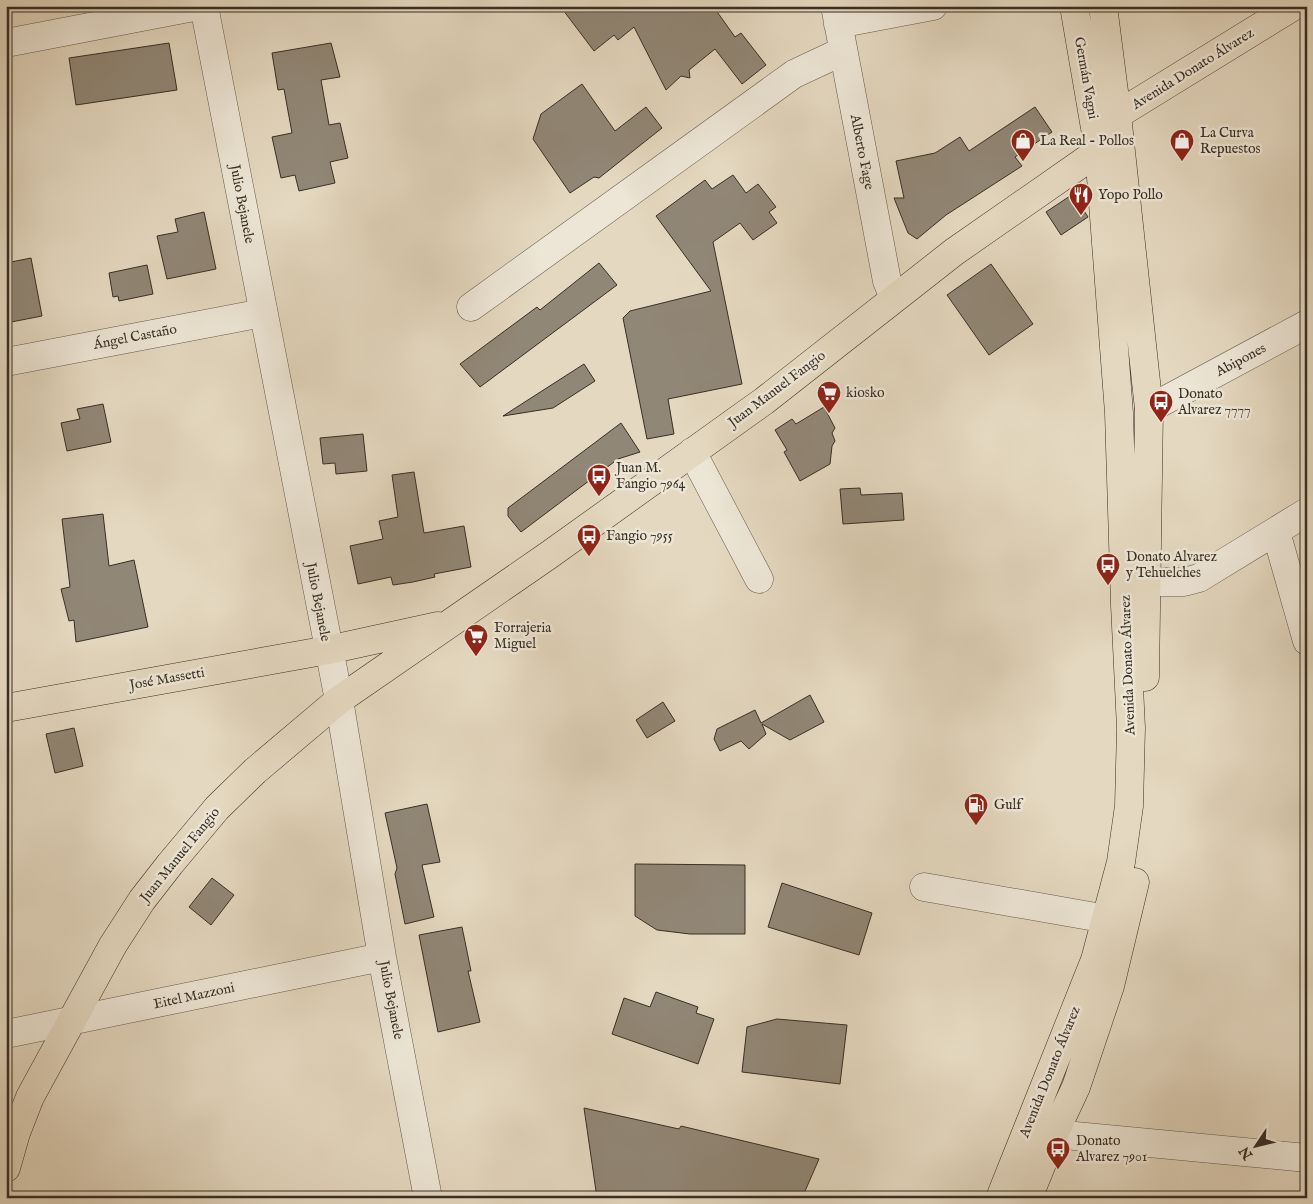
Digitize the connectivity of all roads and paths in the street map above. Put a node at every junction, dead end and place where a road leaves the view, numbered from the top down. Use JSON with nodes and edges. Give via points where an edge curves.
{"nodes":[{"id":1,"x":199,"y":6,"type":"edge"},
{"id":2,"x":204,"y":6,"type":"edge"},
{"id":3,"x":932,"y":6,"type":"edge"},
{"id":4,"x":1074,"y":6,"type":"edge"},
{"id":5,"x":1103,"y":6,"type":"edge"},
{"id":6,"x":1294,"y":6,"type":"edge"},
{"id":7,"x":836,"y":15,"type":"edge"},
{"id":8,"x":6,"y":43,"type":"edge"},
{"id":9,"x":843,"y":51,"type":"junction"},
{"id":10,"x":1117,"y":115,"type":"junction"},
{"id":11,"x":1099,"y":151,"type":"junction"},
{"id":12,"x":894,"y":298,"type":"junction"},
{"id":13,"x":471,"y":307,"type":"dead end"},
{"id":14,"x":263,"y":313,"type":"junction"},
{"id":15,"x":1307,"y":324,"type":"edge"},
{"id":16,"x":6,"y":362,"type":"edge"},
{"id":17,"x":1149,"y":409,"type":"junction"},
{"id":18,"x":692,"y":452,"type":"junction"},
{"id":19,"x":1307,"y":512,"type":"edge"},
{"id":20,"x":1276,"y":532,"type":"junction"},
{"id":21,"x":759,"y":579,"type":"dead end"},
{"id":22,"x":1147,"y":582,"type":"junction"},
{"id":23,"x":452,"y":623,"type":"junction"},
{"id":24,"x":1307,"y":641,"type":"edge"},
{"id":25,"x":328,"y":650,"type":"junction"},
{"id":26,"x":339,"y":700,"type":"junction"},
{"id":27,"x":6,"y":708,"type":"edge"},
{"id":28,"x":924,"y":886,"type":"dead end"},
{"id":29,"x":1107,"y":919,"type":"junction"},
{"id":30,"x":382,"y":957,"type":"junction"},
{"id":31,"x":69,"y":1022,"type":"junction"},
{"id":32,"x":6,"y":1034,"type":"edge"},
{"id":33,"x":1054,"y":1134,"type":"junction"},
{"id":34,"x":1307,"y":1158,"type":"edge"},
{"id":35,"x":6,"y":1168,"type":"edge"},
{"id":36,"x":428,"y":1198,"type":"edge"},
{"id":37,"x":1000,"y":1198,"type":"edge"},
{"id":38,"x":1028,"y":1198,"type":"edge"}],
"edges":[{"from":1,"to":8,"type":"street"},
{"from":2,"to":14,"type":"street","name":"Julio Bejanele"},
{"from":3,"to":7,"type":"street"},
{"from":4,"to":11,"type":"main road","name":"Germán Vagni"},
{"from":5,"to":10,"type":"main road","name":"Germán Vagni"},
{"from":6,"to":10,"type":"main road","name":"Avenida Donato Álvarez"},
{"from":7,"to":9,"type":"street","name":"Alberto Fage"},
{"from":9,"to":12,"type":"street","name":"Alberto Fage","via":[[887,281]]},
{"from":9,"to":13,"type":"street","via":[[794,74]]},
{"from":10,"to":11,"type":"main road","name":"Avenida Donato Álvarez"},
{"from":10,"to":17,"type":"main road","name":"Avenida Donato Álvarez"},
{"from":11,"to":12,"type":"main road","name":"Juan Manuel Fangio"},
{"from":11,"to":29,"type":"main road","name":"Avenida Donato Álvarez","via":[[1120,412],[1124,596],[1132,728],[1129,806],[1121,862]]},
{"from":12,"to":18,"type":"main road","name":"Juan Manuel Fangio","via":[[808,368]]},
{"from":14,"to":16,"type":"street","name":"Ángel Castaño"},
{"from":14,"to":25,"type":"street","name":"Julio Bejanele"},
{"from":15,"to":17,"type":"street","name":"Abipones"},
{"from":17,"to":22,"type":"main road","name":"Avenida Donato Álvarez"},
{"from":18,"to":21,"type":"street"},
{"from":18,"to":23,"type":"main road","name":"Juan Manuel Fangio"},
{"from":19,"to":20,"type":"street"},
{"from":20,"to":22,"type":"street","via":[[1199,578],[1184,582]]},
{"from":20,"to":24,"type":"street"},
{"from":22,"to":33,"type":"main road","name":"Avenida Donato Álvarez","via":[[1145,797],[1139,866],[1110,986],[1076,1087]]},
{"from":23,"to":25,"type":"main road","name":"Juan Manuel Fangio"},
{"from":23,"to":26,"type":"main road","name":"Juan Manuel Fangio"},
{"from":25,"to":26,"type":"street","name":"Julio Bejanele"},
{"from":25,"to":27,"type":"main road","name":"José Massetti"},
{"from":26,"to":30,"type":"street","name":"Julio Bejanele"},
{"from":26,"to":31,"type":"main road","name":"Juan Manuel Fangio","via":[[255,771],[217,808],[170,864],[113,945]]},
{"from":28,"to":29,"type":"street"},
{"from":29,"to":37,"type":"main road","name":"Avenida Donato Álvarez","via":[[1095,960]]},
{"from":30,"to":31,"type":"street","name":"Eitel Mazzoni"},
{"from":30,"to":36,"type":"street","name":"Julio Bejanele"},
{"from":31,"to":32,"type":"street","name":"Eitel Mazzoni"},
{"from":31,"to":35,"type":"main road","name":"Juan Manuel Fangio","via":[[30,1096]]},
{"from":33,"to":34,"type":"street"},
{"from":33,"to":38,"type":"main road","name":"Avenida Donato Álvarez"}]}
